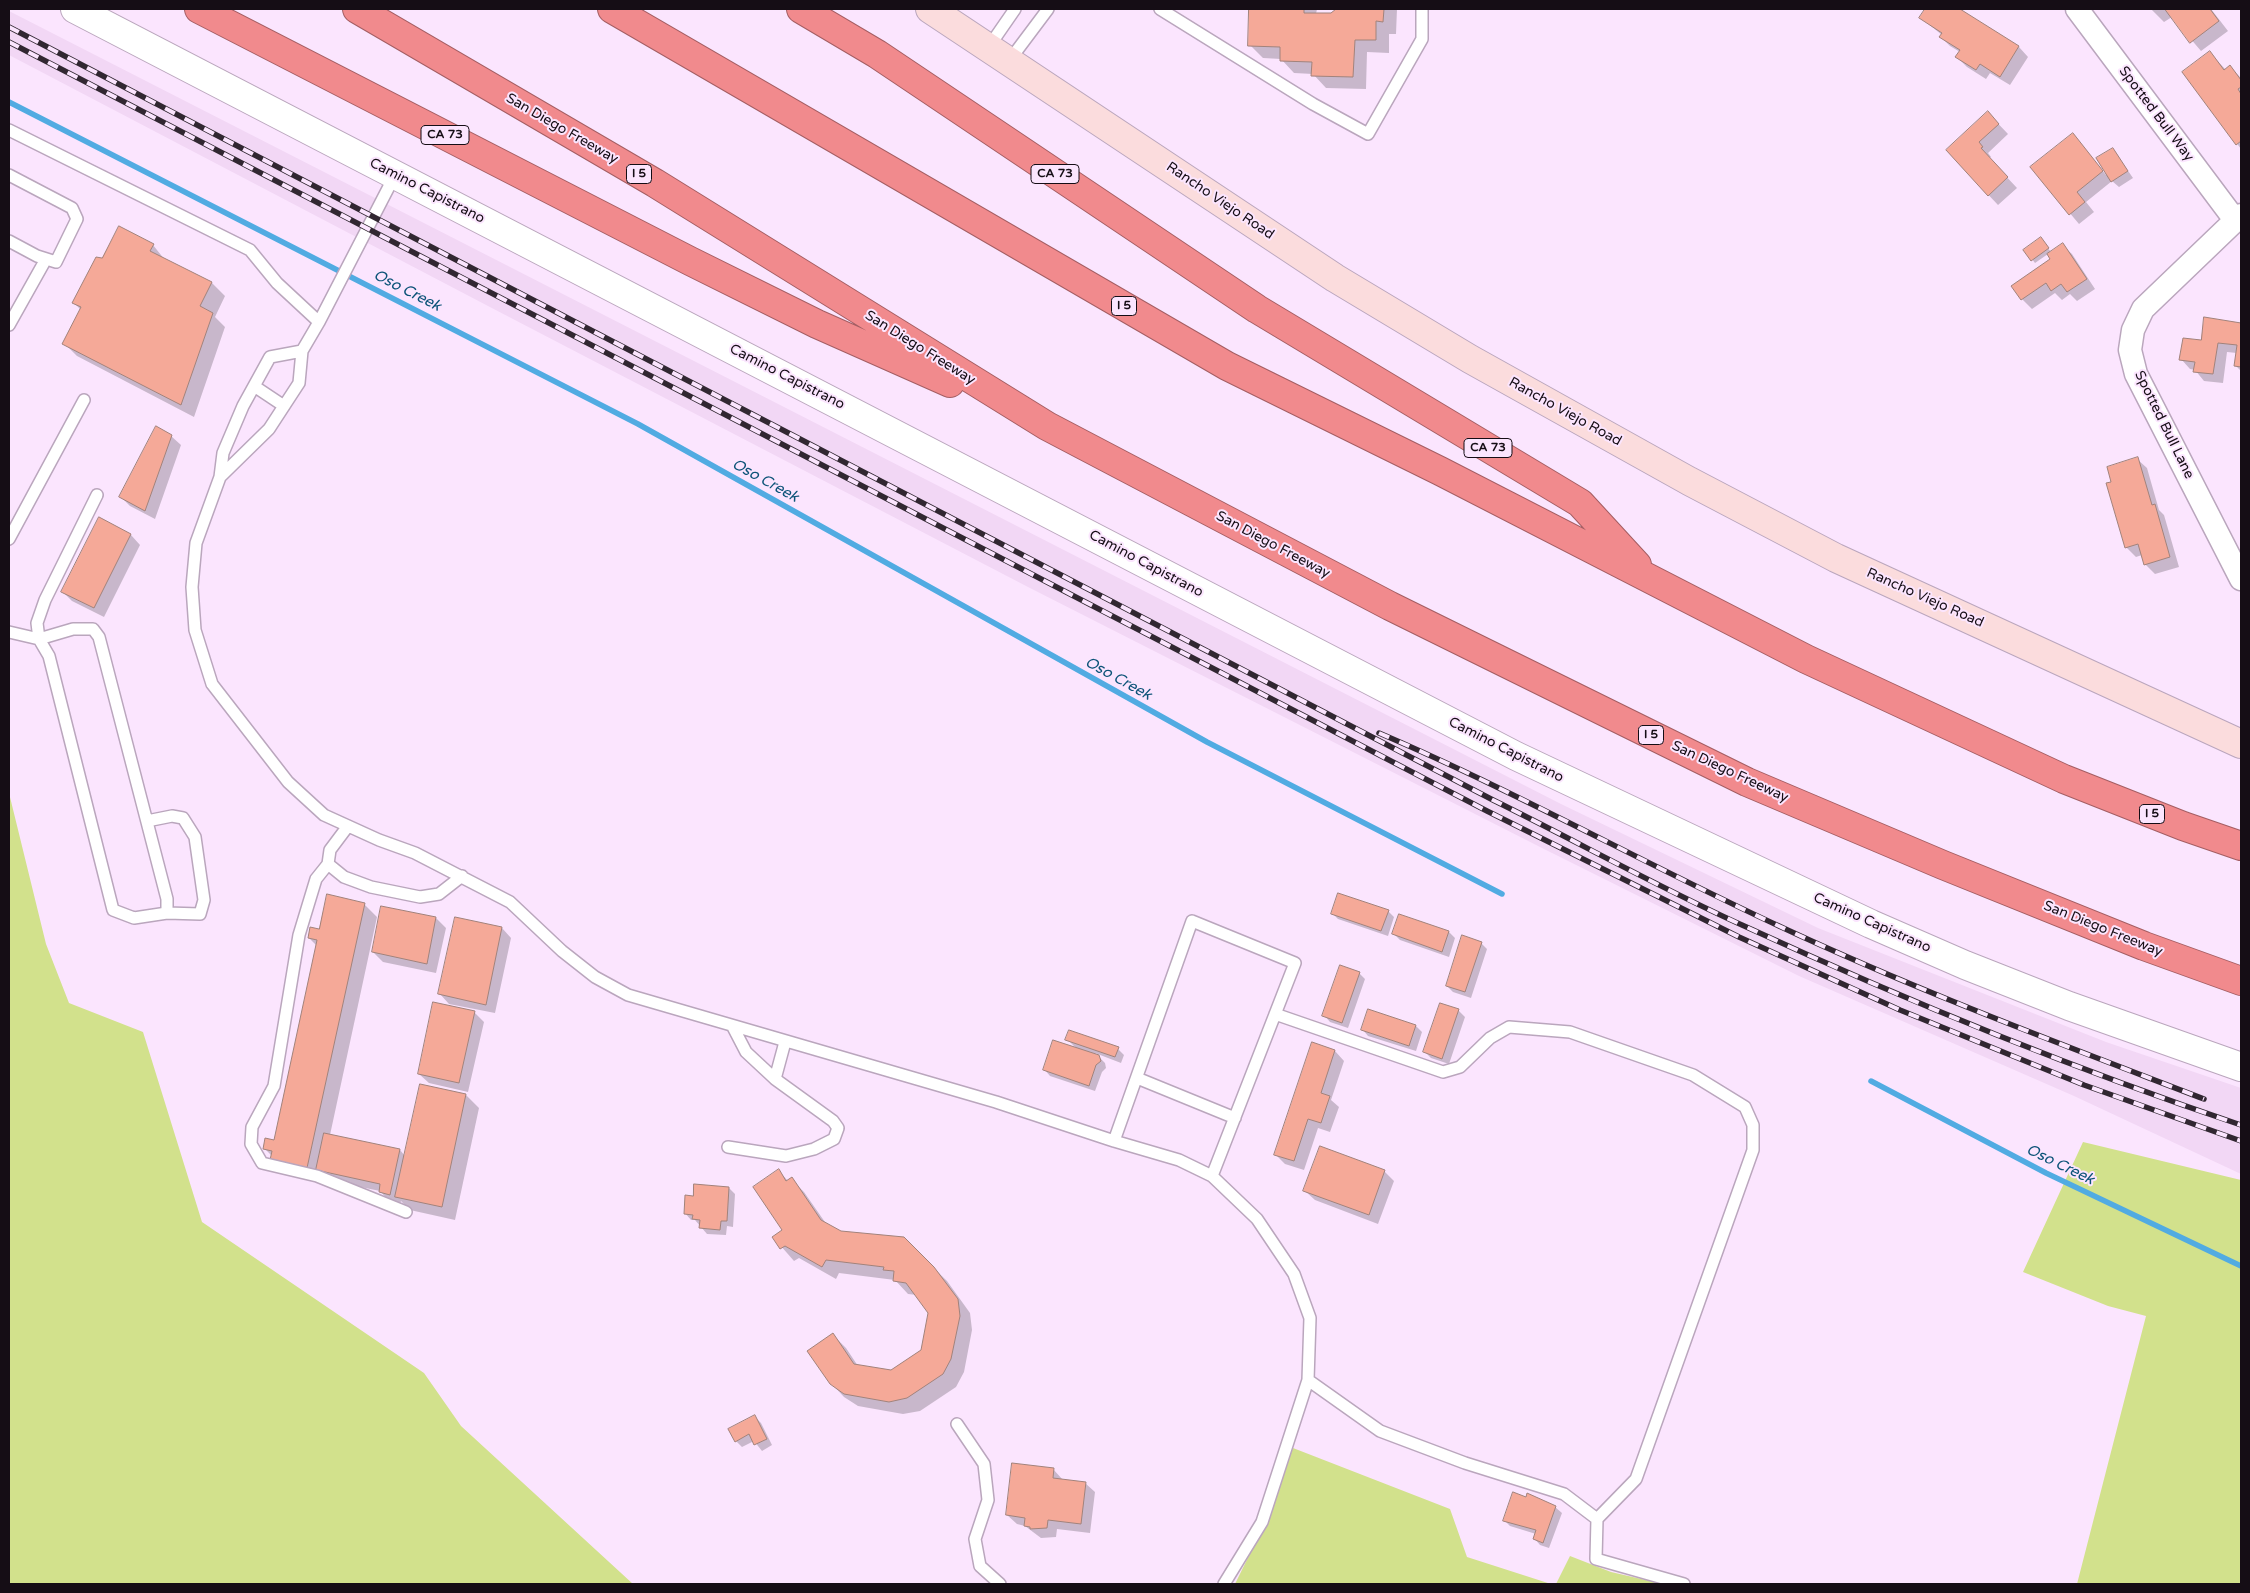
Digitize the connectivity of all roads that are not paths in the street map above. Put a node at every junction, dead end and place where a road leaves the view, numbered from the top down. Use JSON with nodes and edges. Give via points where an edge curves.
{"nodes":[{"id":1,"x":75,"y":9,"type":"edge"},
{"id":2,"x":199,"y":9,"type":"edge"},
{"id":3,"x":357,"y":9,"type":"edge"},
{"id":4,"x":612,"y":9,"type":"edge"},
{"id":5,"x":801,"y":9,"type":"edge"},
{"id":6,"x":930,"y":9,"type":"edge"},
{"id":7,"x":1015,"y":9,"type":"edge"},
{"id":8,"x":1048,"y":9,"type":"edge"},
{"id":9,"x":1160,"y":9,"type":"edge"},
{"id":10,"x":1422,"y":9,"type":"edge"},
{"id":11,"x":2077,"y":9,"type":"edge"},
{"id":12,"x":998,"y":55,"type":"junction"},
{"id":13,"x":9,"y":130,"type":"edge"},
{"id":14,"x":9,"y":175,"type":"edge"},
{"id":15,"x":395,"y":175,"type":"junction"},
{"id":16,"x":2238,"y":217,"type":"edge"},
{"id":17,"x":9,"y":241,"type":"edge"},
{"id":18,"x":46,"y":259,"type":"junction"},
{"id":19,"x":319,"y":322,"type":"junction"},
{"id":20,"x":9,"y":325,"type":"edge"},
{"id":21,"x":302,"y":352,"type":"junction"},
{"id":22,"x":254,"y":386,"type":"junction"},
{"id":23,"x":84,"y":400,"type":"dead end"},
{"id":24,"x":284,"y":406,"type":"junction"},
{"id":25,"x":1047,"y":426,"type":"junction"},
{"id":26,"x":220,"y":477,"type":"junction"},
{"id":27,"x":97,"y":495,"type":"dead end"},
{"id":28,"x":9,"y":539,"type":"edge"},
{"id":29,"x":1649,"y":579,"type":"junction"},
{"id":30,"x":2241,"y":580,"type":"edge"},
{"id":31,"x":9,"y":632,"type":"edge"},
{"id":32,"x":39,"y":639,"type":"junction"},
{"id":33,"x":2241,"y":744,"type":"edge"},
{"id":34,"x":147,"y":821,"type":"junction"},
{"id":35,"x":348,"y":826,"type":"junction"},
{"id":36,"x":2241,"y":846,"type":"edge"},
{"id":37,"x":328,"y":864,"type":"junction"},
{"id":38,"x":462,"y":876,"type":"junction"},
{"id":39,"x":167,"y":913,"type":"junction"},
{"id":40,"x":2241,"y":981,"type":"edge"},
{"id":41,"x":1275,"y":1014,"type":"junction"},
{"id":42,"x":733,"y":1027,"type":"junction"},
{"id":43,"x":785,"y":1042,"type":"junction"},
{"id":44,"x":2241,"y":1067,"type":"edge"},
{"id":45,"x":1137,"y":1078,"type":"junction"},
{"id":46,"x":775,"y":1079,"type":"junction"},
{"id":47,"x":1235,"y":1118,"type":"junction"},
{"id":48,"x":1114,"y":1142,"type":"junction"},
{"id":49,"x":728,"y":1147,"type":"dead end"},
{"id":50,"x":1212,"y":1176,"type":"junction"},
{"id":51,"x":406,"y":1212,"type":"dead end"},
{"id":52,"x":1308,"y":1380,"type":"junction"},
{"id":53,"x":957,"y":1424,"type":"dead end"},
{"id":54,"x":1597,"y":1519,"type":"junction"},
{"id":55,"x":1000,"y":1584,"type":"edge"},
{"id":56,"x":1224,"y":1584,"type":"edge"},
{"id":57,"x":1684,"y":1584,"type":"edge"}],
"edges":[{"from":1,"to":15,"type":"street","name":"Camino Capistrano"},
{"from":2,"to":25,"type":"highway","number":"CA 73","via":[[816,324]]},
{"from":3,"to":25,"type":"highway","name":"San Diego Freeway","number":"I 5","via":[[656,183]]},
{"from":4,"to":29,"type":"highway","number":"I 5","via":[[1227,366],[1440,470]]},
{"from":5,"to":29,"type":"highway","number":"CA 73","via":[[877,54],[1266,314],[1580,503]]},
{"from":6,"to":12,"type":"main road","name":"Rancho Viejo Road"},
{"from":7,"to":12,"type":"lane"},
{"from":8,"to":12,"type":"lane"},
{"from":9,"to":10,"type":"lane","via":[[1313,104],[1368,134],[1422,39]]},
{"from":11,"to":16,"type":"street","name":"Spotted Bull Way"},
{"from":12,"to":33,"type":"main road","name":"Rancho Viejo Road","via":[[1335,278],[1470,360],[1688,481],[1836,558]]},
{"from":13,"to":19,"type":"lane","via":[[250,250],[277,283]]},
{"from":14,"to":18,"type":"lane","via":[[72,208],[77,219],[56,262]]},
{"from":15,"to":19,"type":"lane"},
{"from":15,"to":44,"type":"street","name":"Camino Capistrano","via":[[1524,760],[1965,965]]},
{"from":16,"to":30,"type":"street","name":"Spotted Bull Lane","via":[[2143,309],[2133,330],[2130,350],[2136,374]]},
{"from":17,"to":18,"type":"lane"},
{"from":18,"to":20,"type":"lane"},
{"from":19,"to":21,"type":"lane"},
{"from":21,"to":22,"type":"lane","via":[[270,357]]},
{"from":21,"to":24,"type":"lane","via":[[299,383]]},
{"from":22,"to":24,"type":"lane"},
{"from":22,"to":26,"type":"lane","via":[[222,453]]},
{"from":23,"to":28,"type":"lane"},
{"from":24,"to":26,"type":"lane","via":[[269,429]]},
{"from":25,"to":40,"type":"highway","name":"San Diego Freeway","number":"I 5","via":[[1390,606],[1747,782],[1943,865]]},
{"from":26,"to":35,"type":"lane","via":[[196,543],[192,587],[195,630],[212,684],[288,782],[324,815]]},
{"from":27,"to":32,"type":"lane","via":[[44,600],[37,623]]},
{"from":29,"to":36,"type":"highway","number":"I 5","via":[[1806,659],[2006,753],[2183,826]]},
{"from":31,"to":32,"type":"lane"},
{"from":32,"to":34,"type":"lane","via":[[73,629],[93,629],[98,637]]},
{"from":32,"to":39,"type":"lane","via":[[49,656],[114,910],[134,918]]},
{"from":34,"to":39,"type":"lane","via":[[167,899]]},
{"from":34,"to":39,"type":"lane","via":[[172,816],[182,818],[195,837],[204,900],[200,914]]},
{"from":35,"to":37,"type":"lane","via":[[330,850]]},
{"from":35,"to":38,"type":"lane"},
{"from":37,"to":38,"type":"lane","via":[[344,877],[371,888],[420,897],[439,894]]},
{"from":37,"to":51,"type":"lane","via":[[316,879],[299,935],[274,1086],[252,1127],[251,1144],[262,1163],[317,1176]]},
{"from":38,"to":42,"type":"lane","via":[[510,902],[595,977],[628,995]]},
{"from":41,"to":45,"type":"lane","via":[[1295,963],[1192,922]]},
{"from":41,"to":47,"type":"lane"},
{"from":41,"to":54,"type":"lane","via":[[1442,1072],[1460,1066],[1490,1038],[1509,1027],[1570,1032],[1693,1075],[1745,1106],[1753,1125],[1753,1150],[1728,1223],[1636,1478]]},
{"from":42,"to":43,"type":"lane"},
{"from":42,"to":46,"type":"lane","via":[[746,1052]]},
{"from":43,"to":46,"type":"lane"},
{"from":43,"to":48,"type":"lane","via":[[996,1102]]},
{"from":45,"to":47,"type":"lane"},
{"from":45,"to":48,"type":"lane"},
{"from":46,"to":49,"type":"lane","via":[[833,1121],[838,1128],[834,1139],[814,1149],[786,1156]]},
{"from":47,"to":50,"type":"lane"},
{"from":48,"to":50,"type":"lane","via":[[1179,1160]]},
{"from":50,"to":52,"type":"lane","via":[[1257,1219],[1294,1274],[1310,1318]]},
{"from":52,"to":54,"type":"lane","via":[[1380,1431],[1465,1463],[1564,1494]]},
{"from":52,"to":56,"type":"lane","via":[[1262,1522]]},
{"from":53,"to":55,"type":"lane","via":[[984,1464],[988,1500],[974,1539],[980,1566]]},
{"from":54,"to":57,"type":"lane","via":[[1596,1559]]}]}
